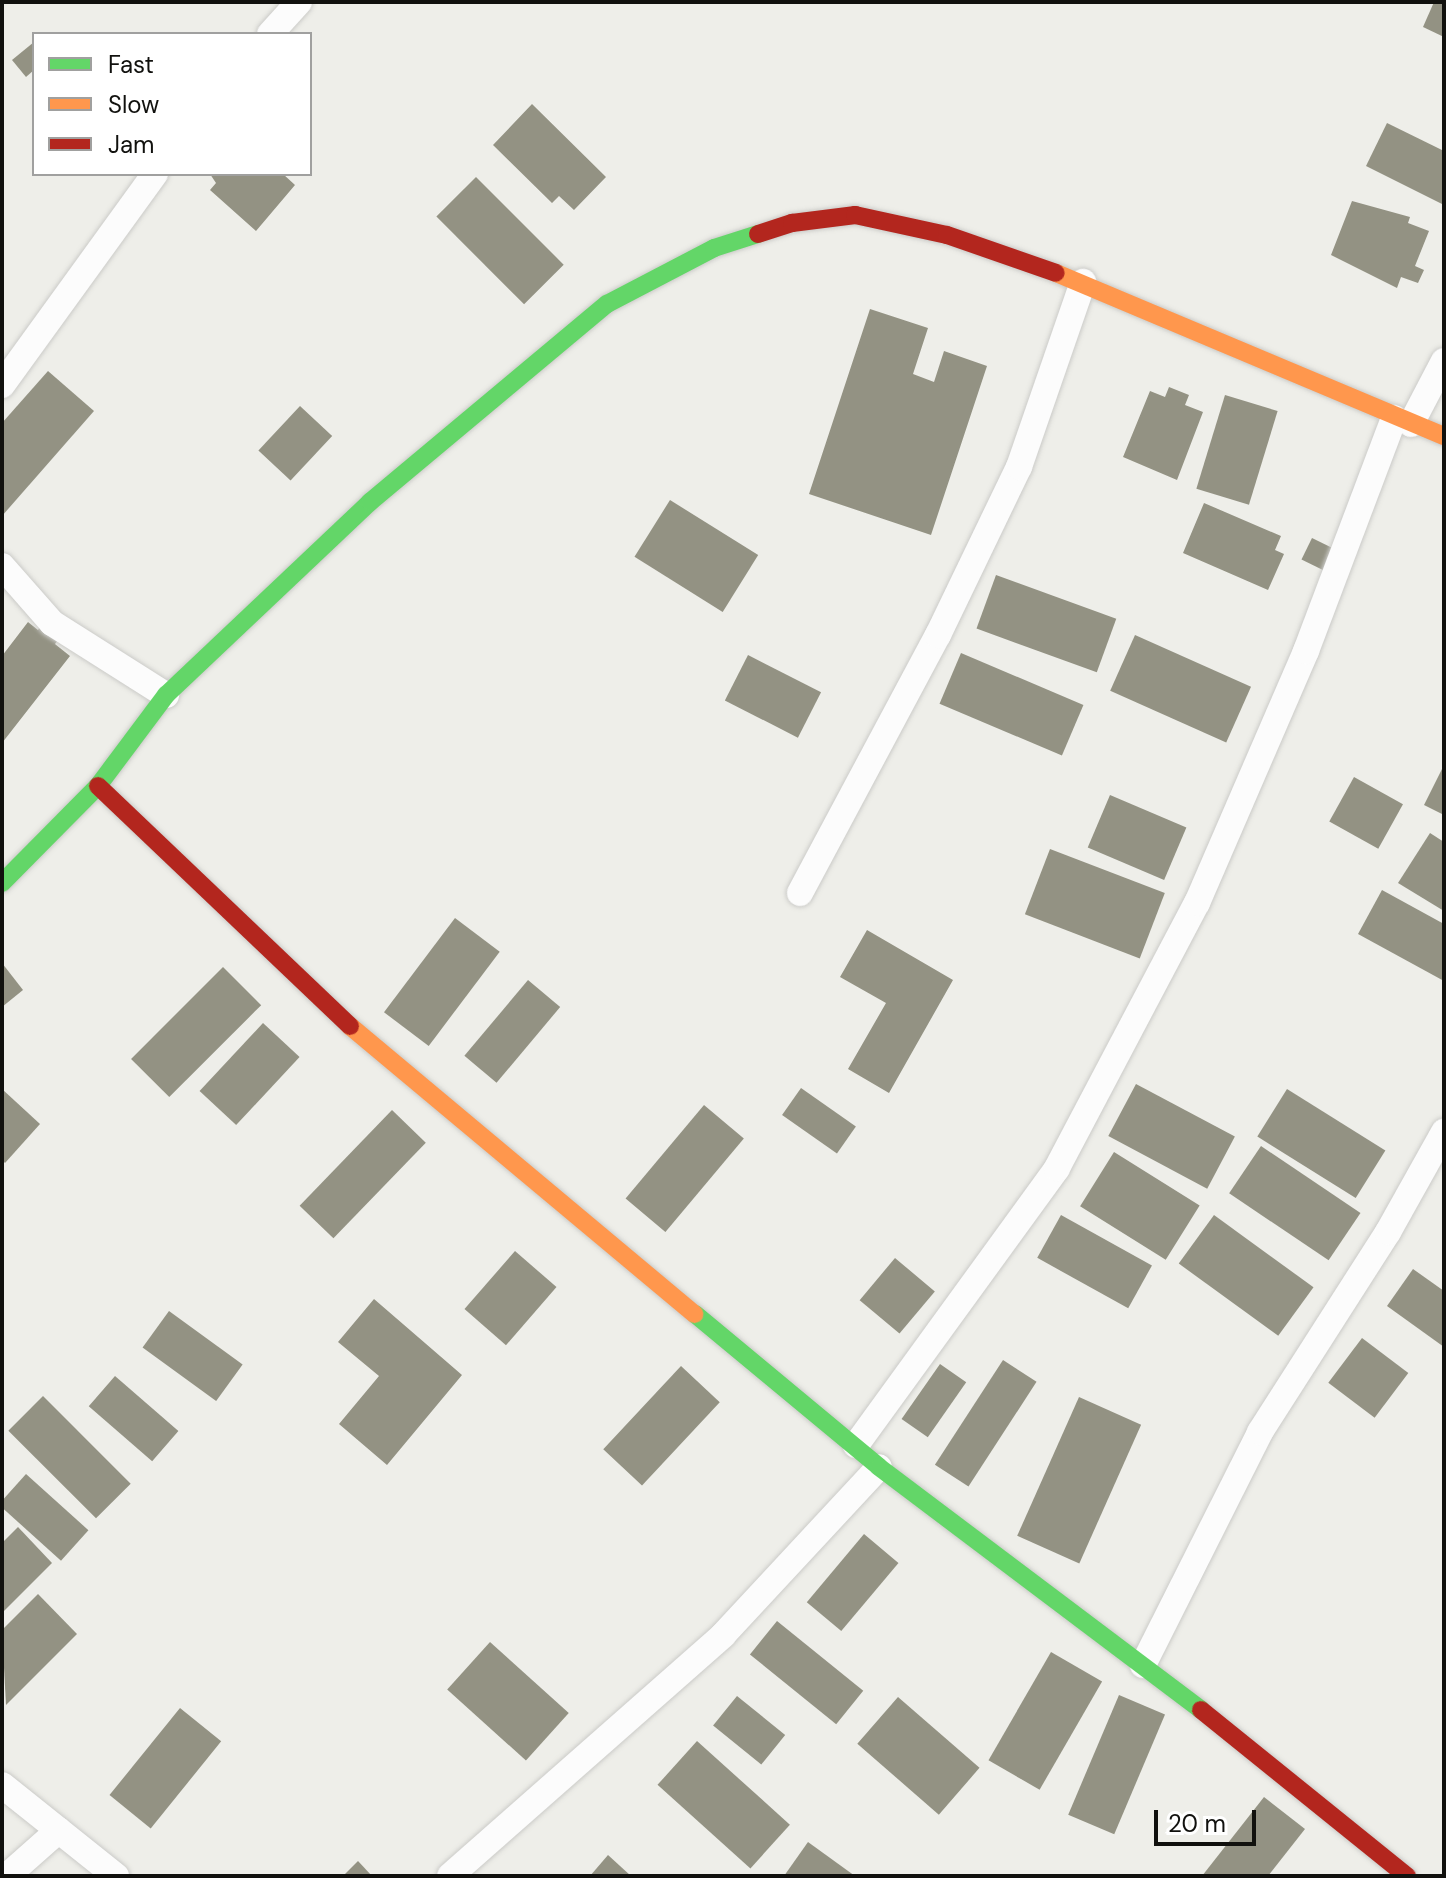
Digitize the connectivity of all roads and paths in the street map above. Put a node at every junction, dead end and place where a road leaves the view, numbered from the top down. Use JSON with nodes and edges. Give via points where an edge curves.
{"nodes":[{"id":1,"x":299,"y":2,"type":"edge"},
{"id":2,"x":272,"y":32,"type":"edge"},
{"id":3,"x":154,"y":176,"type":"edge"},
{"id":4,"x":1083,"y":282,"type":"junction"},
{"id":5,"x":1444,"y":361,"type":"edge"},
{"id":6,"x":2,"y":385,"type":"edge"},
{"id":7,"x":1402,"y":421,"type":"junction"},
{"id":8,"x":1444,"y":436,"type":"edge"},
{"id":9,"x":2,"y":566,"type":"edge"},
{"id":10,"x":166,"y":695,"type":"junction"},
{"id":11,"x":98,"y":786,"type":"junction"},
{"id":12,"x":2,"y":883,"type":"edge"},
{"id":13,"x":800,"y":893,"type":"dead end"},
{"id":14,"x":1444,"y":1132,"type":"edge"},
{"id":15,"x":856,"y":1445,"type":"junction"},
{"id":16,"x":879,"y":1467,"type":"junction"},
{"id":17,"x":1143,"y":1665,"type":"junction"},
{"id":18,"x":2,"y":1785,"type":"edge"},
{"id":19,"x":59,"y":1830,"type":"junction"},
{"id":20,"x":7,"y":1876,"type":"edge"},
{"id":21,"x":116,"y":1876,"type":"edge"},
{"id":22,"x":450,"y":1876,"type":"edge"},
{"id":23,"x":1407,"y":1876,"type":"edge"}],
"edges":[{"from":1,"to":2,"type":"street"},
{"from":3,"to":6,"type":"street"},
{"from":4,"to":7,"type":"street"},
{"from":4,"to":10,"type":"street","via":[[947,235],[855,215],[792,223],[692,257],[607,304],[370,502]]},
{"from":4,"to":13,"type":"street","via":[[1019,467],[938,635]]},
{"from":5,"to":7,"type":"street"},
{"from":7,"to":8,"type":"street"},
{"from":7,"to":15,"type":"street","via":[[1190,917],[1057,1168]]},
{"from":9,"to":10,"type":"street","via":[[52,623]]},
{"from":10,"to":11,"type":"street"},
{"from":11,"to":12,"type":"street"},
{"from":11,"to":15,"type":"street","via":[[366,1041]]},
{"from":14,"to":17,"type":"street","via":[[1388,1232],[1260,1432]]},
{"from":15,"to":16,"type":"street"},
{"from":16,"to":17,"type":"street"},
{"from":16,"to":22,"type":"street","via":[[723,1635]]},
{"from":17,"to":23,"type":"street"},
{"from":18,"to":19,"type":"street"},
{"from":19,"to":20,"type":"street"},
{"from":19,"to":21,"type":"street"}]}
